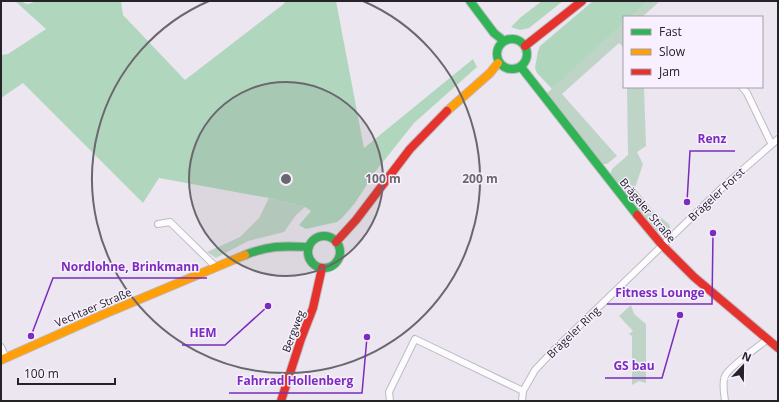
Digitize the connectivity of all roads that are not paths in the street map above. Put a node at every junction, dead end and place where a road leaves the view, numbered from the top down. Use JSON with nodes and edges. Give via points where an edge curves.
{"nodes":[{"id":1,"x":470,"y":1,"type":"edge"},
{"id":2,"x":582,"y":1,"type":"edge"},
{"id":3,"x":504,"y":41,"type":"junction"},
{"id":4,"x":525,"y":46,"type":"junction"},
{"id":5,"x":498,"y":63,"type":"junction"},
{"id":6,"x":522,"y":67,"type":"junction"},
{"id":7,"x":743,"y":88,"type":"edge"},
{"id":8,"x":778,"y":139,"type":"edge"},
{"id":9,"x":771,"y":144,"type":"junction"},
{"id":10,"x":158,"y":224,"type":"dead end"},
{"id":11,"x":336,"y":242,"type":"junction"},
{"id":12,"x":662,"y":245,"type":"junction"},
{"id":13,"x":308,"y":247,"type":"junction"},
{"id":14,"x":216,"y":267,"type":"junction"},
{"id":15,"x":322,"y":268,"type":"junction"},
{"id":16,"x":768,"y":339,"type":"junction"},
{"id":17,"x":1,"y":347,"type":"edge"},
{"id":18,"x":778,"y":348,"type":"edge"},
{"id":19,"x":4,"y":359,"type":"edge"},
{"id":20,"x":523,"y":391,"type":"junction"},
{"id":21,"x":281,"y":401,"type":"edge"},
{"id":22,"x":390,"y":401,"type":"edge"},
{"id":23,"x":522,"y":401,"type":"edge"},
{"id":24,"x":725,"y":401,"type":"edge"}],
"edges":[{"from":1,"to":3,"type":"main road","via":[[494,33]]},
{"from":2,"to":4,"type":"main road"},
{"from":3,"to":4,"type":"main road","via":[[516,39]]},
{"from":3,"to":5,"type":"main road","via":[[497,51]]},
{"from":4,"to":6,"type":"main road","via":[[527,56]]},
{"from":5,"to":6,"type":"main road","via":[[509,70]]},
{"from":5,"to":11,"type":"main road","via":[[410,148]]},
{"from":6,"to":12,"type":"main road","name":"Brägeler Straße"},
{"from":7,"to":9,"type":"street"},
{"from":8,"to":9,"type":"street","name":"Brägeler Forst"},
{"from":9,"to":12,"type":"street","name":"Brägeler Forst"},
{"from":10,"to":14,"type":"street","via":[[170,222]]},
{"from":11,"to":13,"type":"main road","via":[[328,237],[318,237]]},
{"from":11,"to":15,"type":"main road","via":[[340,251],[338,260],[331,266]]},
{"from":12,"to":16,"type":"main road","name":"Brägeler Straße","via":[[694,277]]},
{"from":12,"to":20,"type":"street","name":"Brägeler Ring","via":[[551,353],[535,370]]},
{"from":13,"to":14,"type":"main road","name":"Vechtaer Straße","via":[[280,246],[261,249]]},
{"from":13,"to":15,"type":"main road","via":[[310,261]]},
{"from":14,"to":19,"type":"main road","name":"Vechtaer Straße"},
{"from":15,"to":21,"type":"main road","name":"Bergweg","via":[[313,308]]},
{"from":16,"to":18,"type":"main road","name":"Brägeler Straße"},
{"from":16,"to":24,"type":"street","via":[[725,376]]},
{"from":17,"to":19,"type":"street"},
{"from":20,"to":22,"type":"street","via":[[414,339],[389,392]]},
{"from":20,"to":23,"type":"street","name":"Brägeler Ring"}]}
